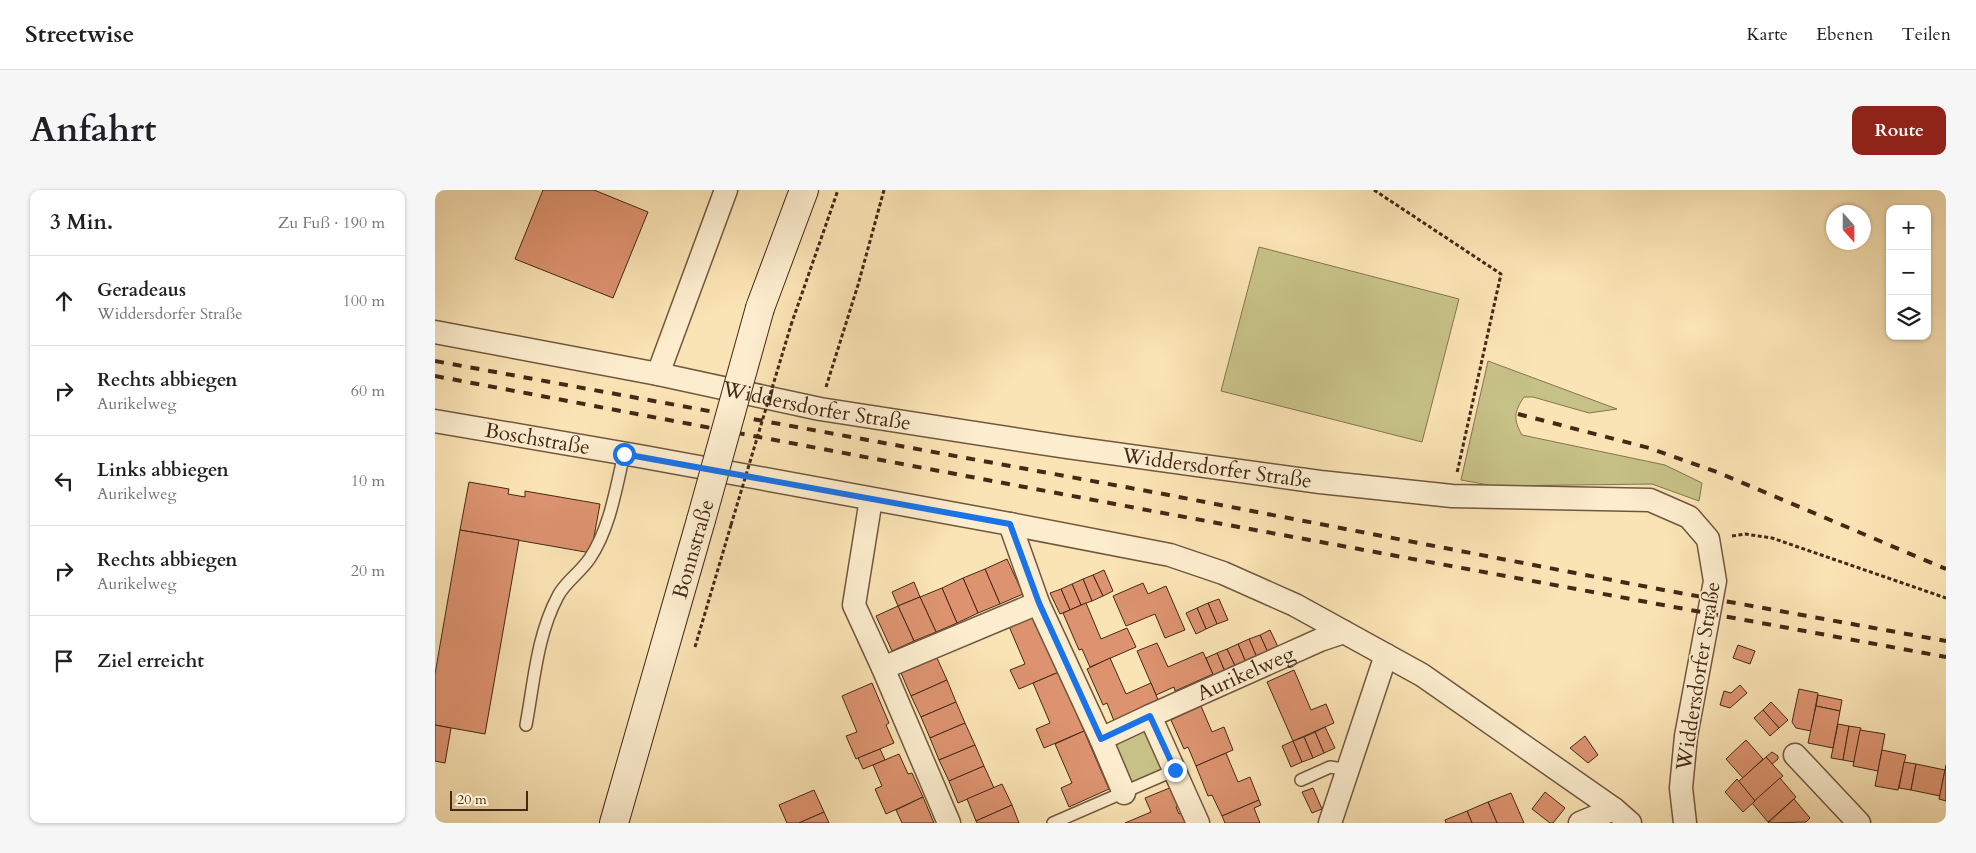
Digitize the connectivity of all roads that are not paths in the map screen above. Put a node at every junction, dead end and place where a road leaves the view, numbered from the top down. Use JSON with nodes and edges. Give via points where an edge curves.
{"nodes":[{"id":1,"x":726,"y":190,"type":"edge"},
{"id":2,"x":803,"y":190,"type":"edge"},
{"id":3,"x":435,"y":332,"type":"edge"},
{"id":4,"x":658,"y":374,"type":"junction"},
{"id":5,"x":435,"y":421,"type":"edge"},
{"id":6,"x":631,"y":455,"type":"junction"},
{"id":7,"x":871,"y":499,"type":"junction"},
{"id":8,"x":1010,"y":524,"type":"junction"},
{"id":9,"x":1039,"y":603,"type":"junction"},
{"id":10,"x":1344,"y":632,"type":"junction"},
{"id":11,"x":1386,"y":655,"type":"junction"},
{"id":12,"x":883,"y":668,"type":"junction"},
{"id":13,"x":1150,"y":716,"type":"junction"},
{"id":14,"x":526,"y":725,"type":"dead end"},
{"id":15,"x":1101,"y":739,"type":"junction"},
{"id":16,"x":1795,"y":755,"type":"dead end"},
{"id":17,"x":1175,"y":770,"type":"junction"},
{"id":18,"x":1349,"y":770,"type":"junction"},
{"id":19,"x":1301,"y":780,"type":"dead end"},
{"id":20,"x":1124,"y":793,"type":"junction"},
{"id":21,"x":1622,"y":816,"type":"edge"},
{"id":22,"x":614,"y":823,"type":"edge"},
{"id":23,"x":949,"y":823,"type":"edge"},
{"id":24,"x":1053,"y":823,"type":"edge"},
{"id":25,"x":1197,"y":823,"type":"edge"},
{"id":26,"x":1330,"y":823,"type":"edge"},
{"id":27,"x":1581,"y":823,"type":"edge"},
{"id":28,"x":1685,"y":823,"type":"edge"},
{"id":29,"x":1859,"y":823,"type":"edge"}],
"edges":[{"from":1,"to":4,"type":"street"},
{"from":2,"to":22,"type":"main road","name":"Bonnstraße","bridge":true,"via":[[760,308]]},
{"from":3,"to":4,"type":"street","name":"Widdersdorfer Straße"},
{"from":4,"to":28,"type":"street","name":"Widdersdorfer Straße","via":[[819,409],[1066,447],[1320,482],[1452,496],[1650,500],[1689,517],[1708,539],[1715,581],[1686,736],[1681,788]]},
{"from":5,"to":6,"type":"street","name":"Boschstraße"},
{"from":6,"to":7,"type":"street"},
{"from":6,"to":14,"type":"lane","via":[[600,540],[589,559],[558,595],[543,633]]},
{"from":7,"to":8,"type":"street"},
{"from":7,"to":12,"type":"street","via":[[854,605]]},
{"from":8,"to":9,"type":"street"},
{"from":8,"to":10,"type":"street","via":[[1170,555],[1232,577],[1295,605]]},
{"from":9,"to":12,"type":"street"},
{"from":9,"to":15,"type":"street"},
{"from":10,"to":11,"type":"street"},
{"from":10,"to":13,"type":"street","name":"Aurikelweg"},
{"from":11,"to":18,"type":"street"},
{"from":11,"to":21,"type":"street","via":[[1421,675]]},
{"from":12,"to":23,"type":"street"},
{"from":13,"to":15,"type":"street","name":"Aurikelweg"},
{"from":13,"to":17,"type":"street"},
{"from":15,"to":20,"type":"street"},
{"from":16,"to":29,"type":"street"},
{"from":17,"to":20,"type":"lane"},
{"from":17,"to":25,"type":"street"},
{"from":18,"to":19,"type":"lane","via":[[1330,767]]},
{"from":18,"to":26,"type":"street"},
{"from":20,"to":24,"type":"lane"},
{"from":21,"to":27,"type":"street"}]}
